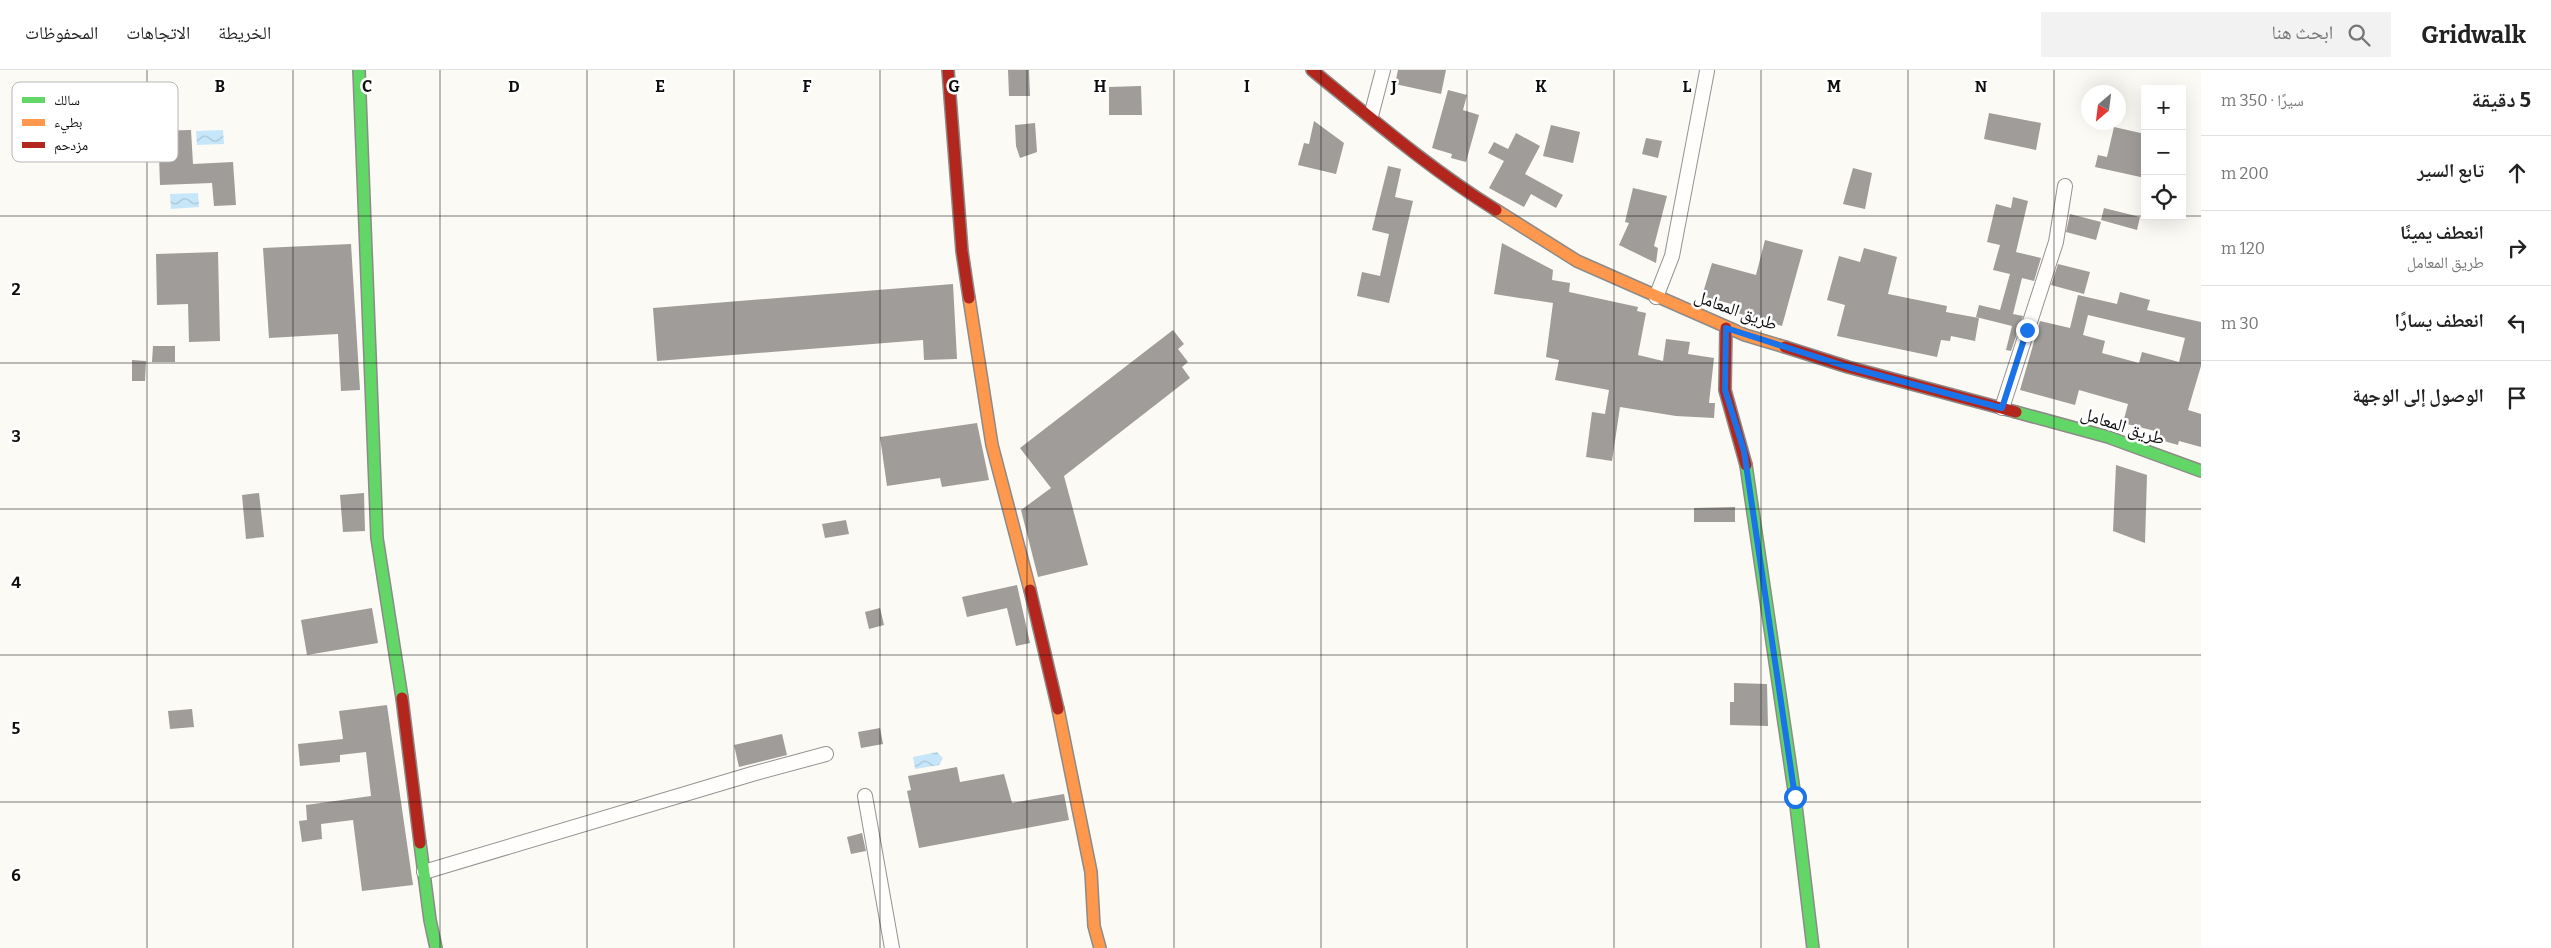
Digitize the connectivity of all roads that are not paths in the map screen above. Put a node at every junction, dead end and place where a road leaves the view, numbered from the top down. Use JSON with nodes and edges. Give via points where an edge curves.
{"nodes":[{"id":1,"x":359,"y":70,"type":"edge"},
{"id":2,"x":948,"y":70,"type":"edge"},
{"id":3,"x":1312,"y":70,"type":"edge"},
{"id":4,"x":1383,"y":70,"type":"edge"},
{"id":5,"x":1707,"y":71,"type":"edge"},
{"id":6,"x":1371,"y":116,"type":"junction"},
{"id":7,"x":2064,"y":186,"type":"dead end"},
{"id":8,"x":1656,"y":297,"type":"junction"},
{"id":9,"x":1726,"y":328,"type":"junction"},
{"id":10,"x":2002,"y":408,"type":"junction"},
{"id":11,"x":2201,"y":471,"type":"edge"},
{"id":12,"x":826,"y":754,"type":"dead end"},
{"id":13,"x":865,"y":796,"type":"dead end"},
{"id":14,"x":424,"y":872,"type":"junction"},
{"id":15,"x":436,"y":948,"type":"edge"},
{"id":16,"x":892,"y":948,"type":"edge"},
{"id":17,"x":1100,"y":948,"type":"edge"},
{"id":18,"x":1813,"y":948,"type":"edge"}],
"edges":[{"from":1,"to":14,"type":"street","via":[[378,538],[396,648]]},
{"from":2,"to":17,"type":"street","via":[[962,251],[992,445],[1067,750],[1091,872],[1094,926]]},
{"from":3,"to":6,"type":"street","name":"طريق المعامل"},
{"from":4,"to":6,"type":"street"},
{"from":5,"to":8,"type":"street","via":[[1672,256]]},
{"from":6,"to":8,"type":"street","name":"طريق المعامل","via":[[1409,150],[1460,188],[1523,229],[1577,261]]},
{"from":7,"to":10,"type":"street","via":[[2056,242]]},
{"from":8,"to":9,"type":"street","name":"طريق المعامل"},
{"from":9,"to":10,"type":"street","name":"طريق المعامل","via":[[1848,367]]},
{"from":9,"to":18,"type":"street","via":[[1725,390],[1744,451],[1795,797]]},
{"from":10,"to":11,"type":"street","name":"طريق المعامل","via":[[2108,437]]},
{"from":12,"to":14,"type":"street"},
{"from":13,"to":16,"type":"street"},
{"from":14,"to":15,"type":"street"}]}
